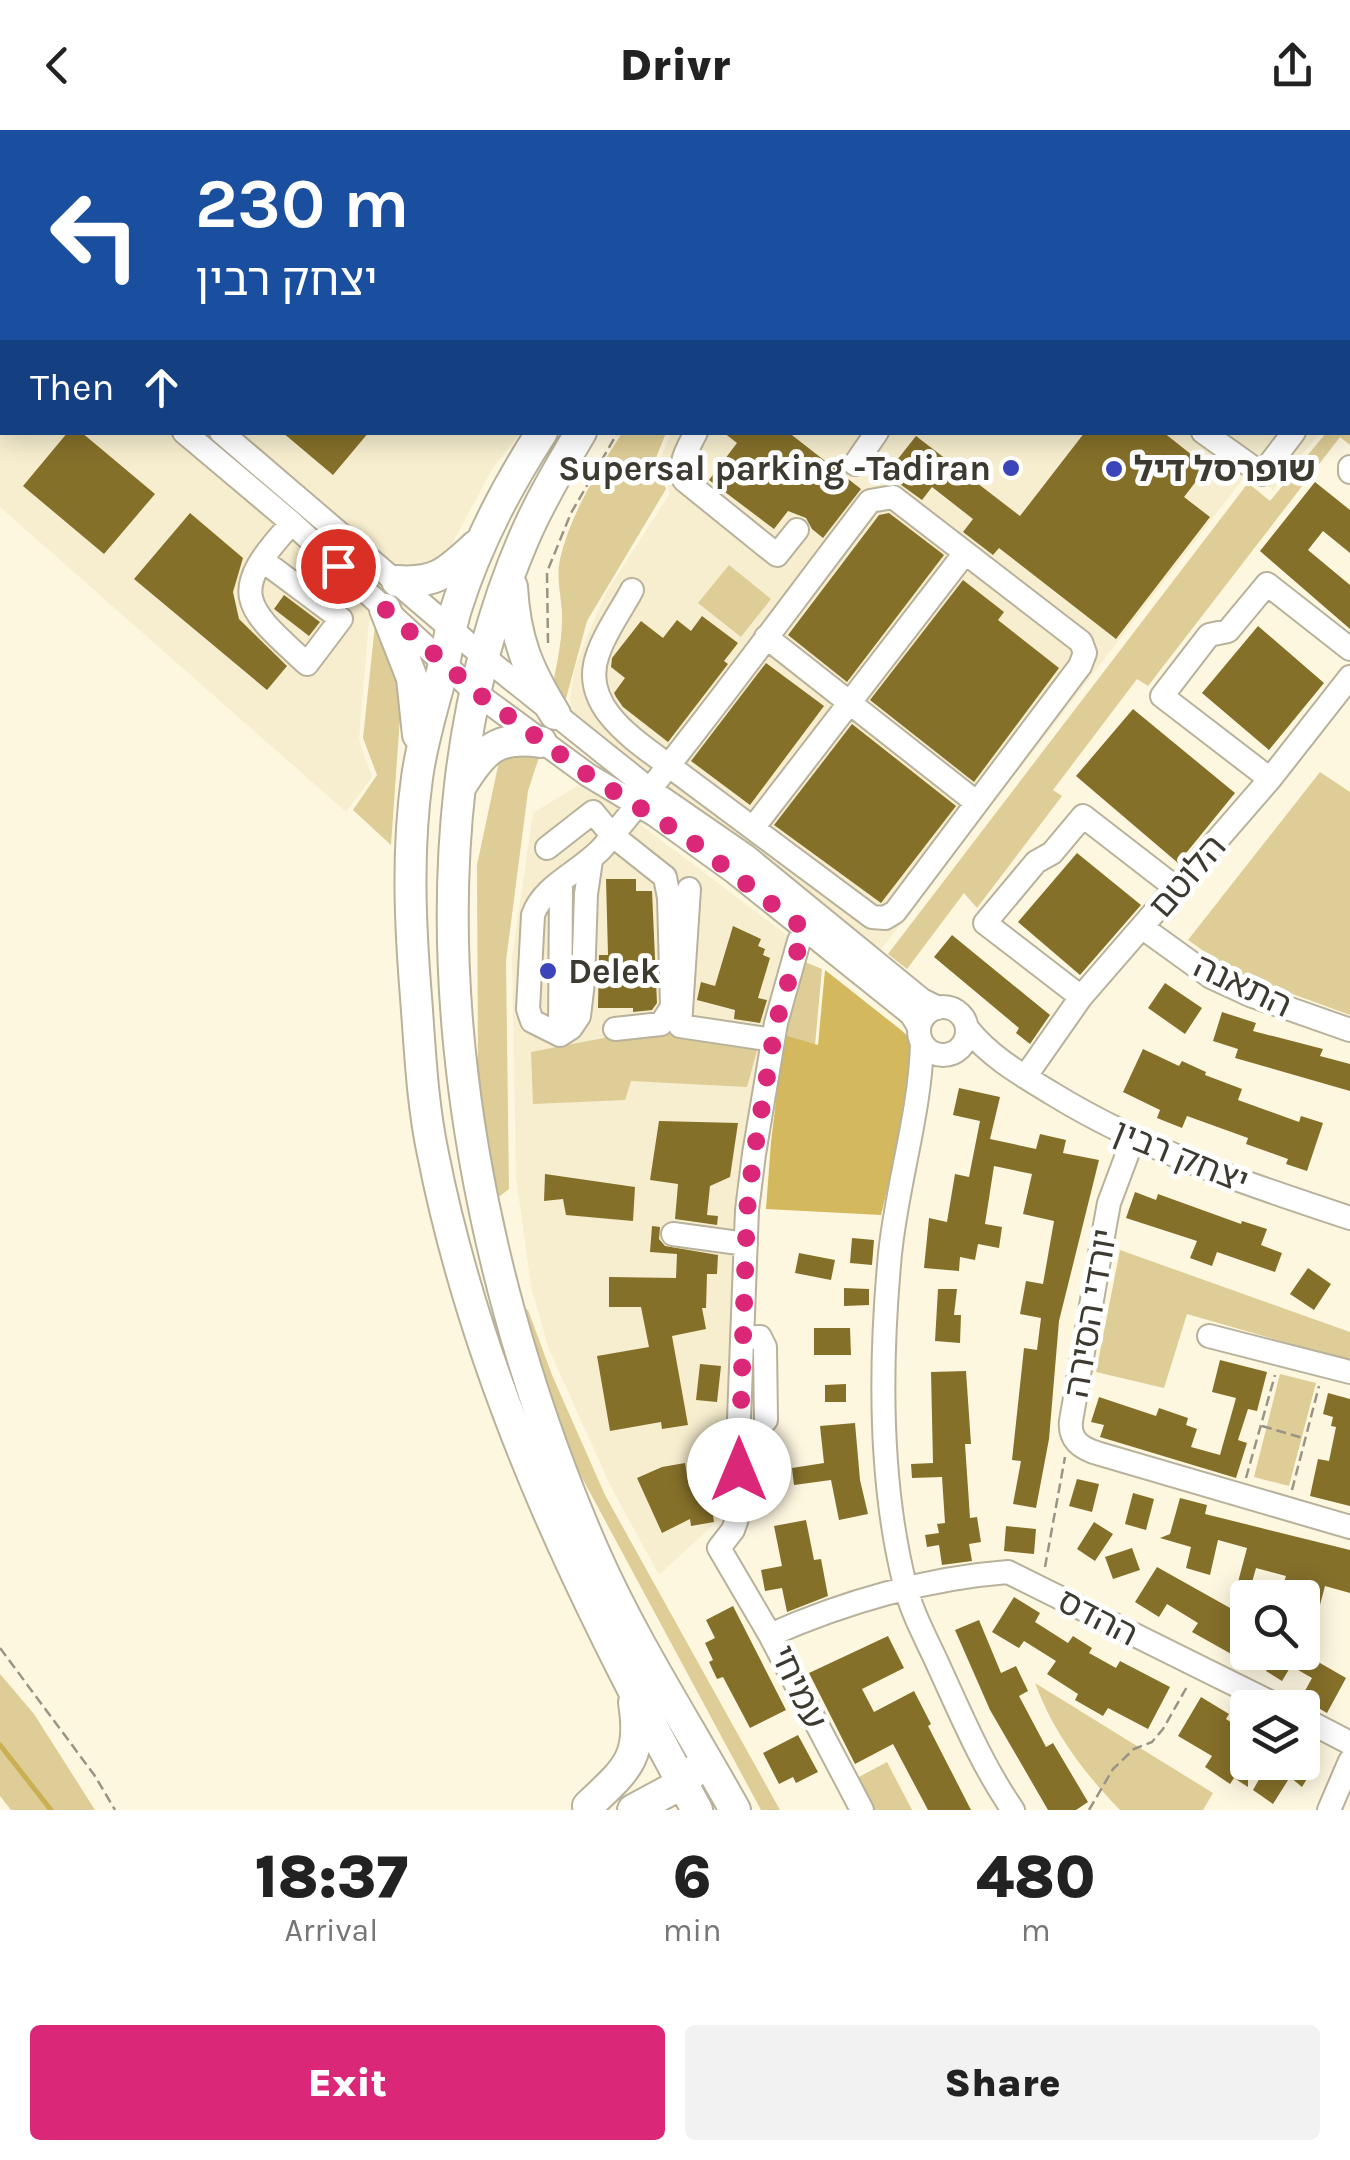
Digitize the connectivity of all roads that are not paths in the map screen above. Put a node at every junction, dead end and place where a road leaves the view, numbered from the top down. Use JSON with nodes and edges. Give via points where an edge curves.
{"nodes":[{"id":1,"x":188,"y":435,"type":"edge"},
{"id":2,"x":224,"y":435,"type":"edge"},
{"id":3,"x":540,"y":435,"type":"edge"},
{"id":4,"x":580,"y":435,"type":"edge"},
{"id":5,"x":694,"y":435,"type":"edge"},
{"id":6,"x":876,"y":435,"type":"edge"},
{"id":7,"x":1207,"y":435,"type":"edge"},
{"id":8,"x":1292,"y":435,"type":"edge"},
{"id":9,"x":855,"y":464,"type":"dead end"},
{"id":10,"x":292,"y":523,"type":"junction"},
{"id":11,"x":797,"y":530,"type":"dead end"},
{"id":12,"x":486,"y":536,"type":"junction"},
{"id":13,"x":965,"y":553,"type":"junction"},
{"id":14,"x":262,"y":560,"type":"junction"},
{"id":15,"x":511,"y":570,"type":"junction"},
{"id":16,"x":632,"y":590,"type":"dead end"},
{"id":17,"x":391,"y":595,"type":"junction"},
{"id":18,"x":450,"y":629,"type":"junction"},
{"id":19,"x":766,"y":637,"type":"junction"},
{"id":20,"x":1350,"y":649,"type":"edge"},
{"id":21,"x":484,"y":658,"type":"junction"},
{"id":22,"x":444,"y":662,"type":"junction"},
{"id":23,"x":1350,"y":677,"type":"edge"},
{"id":24,"x":476,"y":692,"type":"junction"},
{"id":25,"x":850,"y":703,"type":"junction"},
{"id":26,"x":548,"y":728,"type":"junction"},
{"id":27,"x":420,"y":764,"type":"junction"},
{"id":28,"x":668,"y":765,"type":"junction"},
{"id":29,"x":1270,"y":779,"type":"junction"},
{"id":30,"x":460,"y":788,"type":"junction"},
{"id":31,"x":642,"y":797,"type":"junction"},
{"id":32,"x":977,"y":803,"type":"junction"},
{"id":33,"x":753,"y":828,"type":"junction"},
{"id":34,"x":612,"y":835,"type":"junction"},
{"id":35,"x":547,"y":848,"type":"dead end"},
{"id":36,"x":592,"y":860,"type":"junction"},
{"id":37,"x":1176,"y":888,"type":"junction"},
{"id":38,"x":689,"y":889,"type":"dead end"},
{"id":39,"x":810,"y":921,"type":"junction"},
{"id":40,"x":1142,"y":928,"type":"junction"},
{"id":41,"x":1081,"y":997,"type":"junction"},
{"id":42,"x":938,"y":1008,"type":"junction"},
{"id":43,"x":616,"y":1029,"type":"dead end"},
{"id":44,"x":1350,"y":1030,"type":"edge"},
{"id":45,"x":920,"y":1036,"type":"junction"},
{"id":46,"x":773,"y":1040,"type":"junction"},
{"id":47,"x":957,"y":1045,"type":"junction"},
{"id":48,"x":1023,"y":1076,"type":"junction"},
{"id":49,"x":915,"y":1102,"type":"junction"},
{"id":50,"x":1133,"y":1139,"type":"junction"},
{"id":51,"x":1350,"y":1218,"type":"edge"},
{"id":52,"x":673,"y":1234,"type":"dead end"},
{"id":53,"x":746,"y":1244,"type":"junction"},
{"id":54,"x":1209,"y":1336,"type":"dead end"},
{"id":55,"x":742,"y":1338,"type":"junction"},
{"id":56,"x":1350,"y":1372,"type":"edge"},
{"id":57,"x":766,"y":1420,"type":"dead end"},
{"id":58,"x":1350,"y":1527,"type":"edge"},
{"id":59,"x":906,"y":1590,"type":"junction"},
{"id":60,"x":770,"y":1635,"type":"junction"},
{"id":61,"x":627,"y":1675,"type":"junction"},
{"id":62,"x":1245,"y":1690,"type":"edge"},
{"id":63,"x":1320,"y":1727,"type":"edge"},
{"id":64,"x":1350,"y":1742,"type":"edge"},
{"id":65,"x":706,"y":1758,"type":"junction"},
{"id":66,"x":1350,"y":1761,"type":"edge"},
{"id":67,"x":683,"y":1785,"type":"edge"},
{"id":68,"x":585,"y":1808,"type":"edge"},
{"id":69,"x":633,"y":1810,"type":"edge"},
{"id":70,"x":735,"y":1810,"type":"edge"},
{"id":71,"x":862,"y":1810,"type":"edge"},
{"id":72,"x":1013,"y":1810,"type":"edge"},
{"id":73,"x":1329,"y":1810,"type":"edge"}],
"edges":[{"from":1,"to":10,"type":"street"},
{"from":2,"to":17,"type":"street"},
{"from":3,"to":12,"type":"main road"},
{"from":4,"to":15,"type":"main road","via":[[544,494]]},
{"from":5,"to":11,"type":"street","via":[[683,458],[684,480],[776,554]]},
{"from":6,"to":9,"type":"street"},
{"from":7,"to":8,"type":"street","via":[[1262,474]]},
{"from":10,"to":14,"type":"street"},
{"from":10,"to":17,"type":"street"},
{"from":12,"to":17,"type":"main road","via":[[443,576]]},
{"from":12,"to":18,"type":"main road"},
{"from":13,"to":19,"type":"street","via":[[893,497],[870,501]]},
{"from":13,"to":25,"type":"street"},
{"from":13,"to":32,"type":"street","via":[[1080,642],[1085,653]]},
{"from":14,"to":14,"type":"street","via":[[248,596],[255,614],[307,664],[341,619]]},
{"from":15,"to":21,"type":"main road"},
{"from":15,"to":26,"type":"main road","via":[[522,654]]},
{"from":16,"to":28,"type":"street","via":[[592,673],[616,724]]},
{"from":17,"to":18,"type":"street"},
{"from":17,"to":22,"type":"street"},
{"from":17,"to":27,"type":"main road","via":[[412,678]]},
{"from":18,"to":21,"type":"street"},
{"from":18,"to":22,"type":"main road"},
{"from":19,"to":25,"type":"street"},
{"from":19,"to":28,"type":"street"},
{"from":20,"to":29,"type":"street","via":[[1267,584],[1228,631],[1209,635],[1162,696]]},
{"from":21,"to":24,"type":"main road"},
{"from":21,"to":26,"type":"street"},
{"from":22,"to":24,"type":"street"},
{"from":22,"to":27,"type":"main road"},
{"from":23,"to":29,"type":"street","name":"הלוטם"},
{"from":24,"to":26,"type":"street"},
{"from":24,"to":30,"type":"main road"},
{"from":25,"to":32,"type":"street"},
{"from":25,"to":33,"type":"street"},
{"from":26,"to":30,"type":"main road","via":[[502,742],[482,756]]},
{"from":26,"to":31,"type":"street"},
{"from":27,"to":61,"type":"main road","via":[[411,944],[426,1108],[445,1211],[532,1476]]},
{"from":28,"to":31,"type":"street"},
{"from":28,"to":33,"type":"street"},
{"from":29,"to":37,"type":"street","name":"הלוטם"},
{"from":30,"to":65,"type":"main road","via":[[452,874],[459,1020],[502,1286],[538,1406],[594,1553]]},
{"from":31,"to":34,"type":"street"},
{"from":31,"to":39,"type":"street","via":[[746,856]]},
{"from":32,"to":33,"type":"street","via":[[885,918],[872,917]]},
{"from":34,"to":35,"type":"street","via":[[592,812]]},
{"from":34,"to":36,"type":"street"},
{"from":34,"to":43,"type":"street","via":[[664,878],[672,1007],[661,1024]]},
{"from":36,"to":36,"type":"street","via":[[579,1016],[560,1035],[532,1022],[528,1009],[533,915],[538,901]]},
{"from":37,"to":40,"type":"street","name":"הלוטם"},
{"from":37,"to":41,"type":"street","via":[[1083,816],[1052,854],[1036,862],[985,923]]},
{"from":38,"to":46,"type":"street","via":[[680,1026]]},
{"from":39,"to":42,"type":"street"},
{"from":39,"to":45,"type":"street","via":[[910,1014]]},
{"from":39,"to":46,"type":"street"},
{"from":40,"to":41,"type":"street","name":"הלוטם"},
{"from":40,"to":44,"type":"street","name":"התאנה","via":[[1211,977]]},
{"from":41,"to":48,"type":"street","name":"הלוטם"},
{"from":42,"to":45,"type":"street","via":[[927,1013]]},
{"from":42,"to":47,"type":"street","via":[[956,1011]]},
{"from":45,"to":47,"type":"street","via":[[934,1054]]},
{"from":45,"to":49,"type":"street"},
{"from":46,"to":53,"type":"street"},
{"from":47,"to":48,"type":"street","name":"יצחק רבין"},
{"from":47,"to":49,"type":"street"},
{"from":48,"to":50,"type":"street","name":"יצחק רבין"},
{"from":49,"to":59,"type":"street","via":[[890,1252],[884,1347],[888,1480]]},
{"from":50,"to":51,"type":"street","name":"יצחק רבין"},
{"from":50,"to":58,"type":"street","name":"יורדי הסירה","via":[[1109,1203],[1070,1431],[1075,1441],[1087,1450]]},
{"from":52,"to":53,"type":"street"},
{"from":53,"to":55,"type":"street"},
{"from":54,"to":56,"type":"street"},
{"from":55,"to":57,"type":"street","via":[[760,1337],[765,1346]]},
{"from":55,"to":60,"type":"street","via":[[739,1512],[719,1548]]},
{"from":59,"to":60,"type":"street","name":"עמיחי"},
{"from":59,"to":62,"type":"street","name":"ההדס","via":[[1008,1572]]},
{"from":59,"to":72,"type":"street"},
{"from":60,"to":71,"type":"street","name":"עמיחי"},
{"from":61,"to":67,"type":"main road"},
{"from":61,"to":68,"type":"main road","via":[[638,1732],[634,1757]]},
{"from":63,"to":64,"type":"street"},
{"from":65,"to":67,"type":"main road"},
{"from":65,"to":70,"type":"main road"},
{"from":66,"to":73,"type":"street"},
{"from":67,"to":68,"type":"main road"},
{"from":67,"to":69,"type":"main road"}]}
